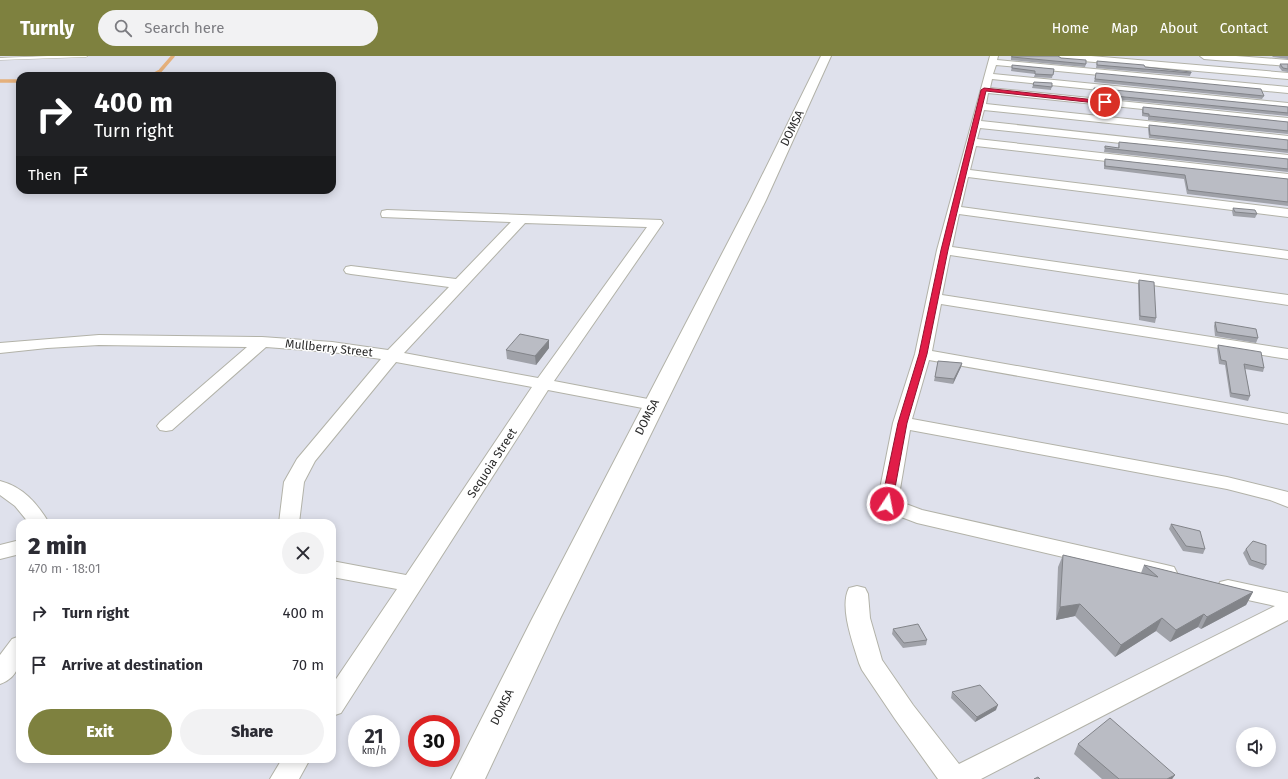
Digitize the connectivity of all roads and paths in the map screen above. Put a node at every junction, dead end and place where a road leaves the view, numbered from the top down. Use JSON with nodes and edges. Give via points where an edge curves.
{"nodes":[{"id":1,"x":86,"y":56,"type":"edge"},
{"id":2,"x":826,"y":56,"type":"edge"},
{"id":3,"x":1060,"y":56,"type":"edge"},
{"id":4,"x":1204,"y":56,"type":"edge"},
{"id":5,"x":0,"y":59,"type":"edge"},
{"id":6,"x":1288,"y":64,"type":"edge"},
{"id":7,"x":989,"y":71,"type":"edge"},
{"id":8,"x":1288,"y":76,"type":"edge"},
{"id":9,"x":1288,"y":90,"type":"edge"},
{"id":10,"x":980,"y":106,"type":"junction"},
{"id":11,"x":1288,"y":106,"type":"edge"},
{"id":12,"x":1288,"y":121,"type":"edge"},
{"id":13,"x":976,"y":124,"type":"junction"},
{"id":14,"x":1288,"y":139,"type":"edge"},
{"id":15,"x":971,"y":142,"type":"junction"},
{"id":16,"x":1288,"y":158,"type":"edge"},
{"id":17,"x":963,"y":173,"type":"junction"},
{"id":18,"x":1288,"y":178,"type":"edge"},
{"id":19,"x":955,"y":210,"type":"junction"},
{"id":20,"x":1288,"y":213,"type":"edge"},
{"id":21,"x":386,"y":214,"type":"dead end"},
{"id":22,"x":522,"y":218,"type":"junction"},
{"id":23,"x":944,"y":250,"type":"junction"},
{"id":24,"x":1288,"y":255,"type":"edge"},
{"id":25,"x":351,"y":270,"type":"dead end"},
{"id":26,"x":460,"y":284,"type":"junction"},
{"id":27,"x":934,"y":298,"type":"junction"},
{"id":28,"x":1288,"y":300,"type":"edge"},
{"id":29,"x":262,"y":342,"type":"junction"},
{"id":30,"x":0,"y":348,"type":"edge"},
{"id":31,"x":923,"y":354,"type":"junction"},
{"id":32,"x":1288,"y":354,"type":"edge"},
{"id":33,"x":392,"y":356,"type":"junction"},
{"id":34,"x":543,"y":384,"type":"junction"},
{"id":35,"x":653,"y":405,"type":"junction"},
{"id":36,"x":1288,"y":419,"type":"edge"},
{"id":37,"x":902,"y":423,"type":"junction"},
{"id":38,"x":166,"y":426,"type":"dead end"},
{"id":39,"x":0,"y":487,"type":"edge"},
{"id":40,"x":1288,"y":500,"type":"edge"},
{"id":41,"x":37,"y":519,"type":"edge"},
{"id":42,"x":289,"y":519,"type":"edge"},
{"id":43,"x":16,"y":548,"type":"edge"},
{"id":44,"x":0,"y":552,"type":"edge"},
{"id":45,"x":336,"y":570,"type":"edge"},
{"id":46,"x":1188,"y":578,"type":"edge"},
{"id":47,"x":1211,"y":583,"type":"edge"},
{"id":48,"x":413,"y":584,"type":"junction"},
{"id":49,"x":857,"y":594,"type":"dead end"},
{"id":50,"x":1288,"y":601,"type":"edge"},
{"id":51,"x":1288,"y":610,"type":"edge"},
{"id":52,"x":16,"y":651,"type":"edge"},
{"id":53,"x":0,"y":674,"type":"edge"},
{"id":54,"x":336,"y":700,"type":"edge"},
{"id":55,"x":294,"y":763,"type":"edge"},
{"id":56,"x":284,"y":779,"type":"edge"},
{"id":57,"x":468,"y":779,"type":"edge"},
{"id":58,"x":955,"y":779,"type":"edge"}],
"edges":[{"from":1,"to":5,"type":"lane"},
{"from":2,"to":35,"type":"main road","name":"DOMSA","via":[[755,206]]},
{"from":3,"to":8,"type":"street"},
{"from":4,"to":6,"type":"street"},
{"from":7,"to":9,"type":"street"},
{"from":7,"to":10,"type":"street"},
{"from":7,"to":11,"type":"street"},
{"from":7,"to":12,"type":"street"},
{"from":10,"to":13,"type":"street"},
{"from":10,"to":14,"type":"street"},
{"from":13,"to":15,"type":"street"},
{"from":13,"to":16,"type":"street"},
{"from":15,"to":17,"type":"street"},
{"from":15,"to":18,"type":"street"},
{"from":17,"to":19,"type":"street"},
{"from":17,"to":20,"type":"street"},
{"from":19,"to":23,"type":"street"},
{"from":19,"to":24,"type":"street"},
{"from":21,"to":22,"type":"street"},
{"from":22,"to":26,"type":"street"},
{"from":22,"to":34,"type":"street","name":"Sequoia Street","via":[[656,223]]},
{"from":23,"to":27,"type":"street"},
{"from":23,"to":28,"type":"street"},
{"from":25,"to":26,"type":"street"},
{"from":26,"to":33,"type":"street"},
{"from":27,"to":31,"type":"street"},
{"from":27,"to":32,"type":"street"},
{"from":29,"to":30,"type":"street","name":"Mullberry Street","via":[[99,340]]},
{"from":29,"to":33,"type":"street","name":"Mullberry Street","via":[[332,347]]},
{"from":29,"to":38,"type":"street"},
{"from":31,"to":36,"type":"street"},
{"from":31,"to":37,"type":"street"},
{"from":33,"to":34,"type":"street","name":"Mullberry Street"},
{"from":33,"to":42,"type":"street","via":[[307,460],[294,482]]},
{"from":34,"to":35,"type":"street","name":"Mullberry Street"},
{"from":34,"to":48,"type":"street","name":"Sequoia Street"},
{"from":35,"to":57,"type":"main road","name":"DOMSA"},
{"from":37,"to":40,"type":"street","via":[[1227,483]]},
{"from":37,"to":46,"type":"street","via":[[887,504],[917,516]]},
{"from":39,"to":41,"type":"street","via":[[11,491]]},
{"from":43,"to":44,"type":"street"},
{"from":45,"to":48,"type":"street"},
{"from":47,"to":50,"type":"street"},
{"from":48,"to":54,"type":"street","name":"Sequoia Street"},
{"from":49,"to":58,"type":"street","via":[[858,618],[871,663],[904,712]]},
{"from":51,"to":58,"type":"street"},
{"from":52,"to":53,"type":"street"},
{"from":55,"to":56,"type":"street"}]}
